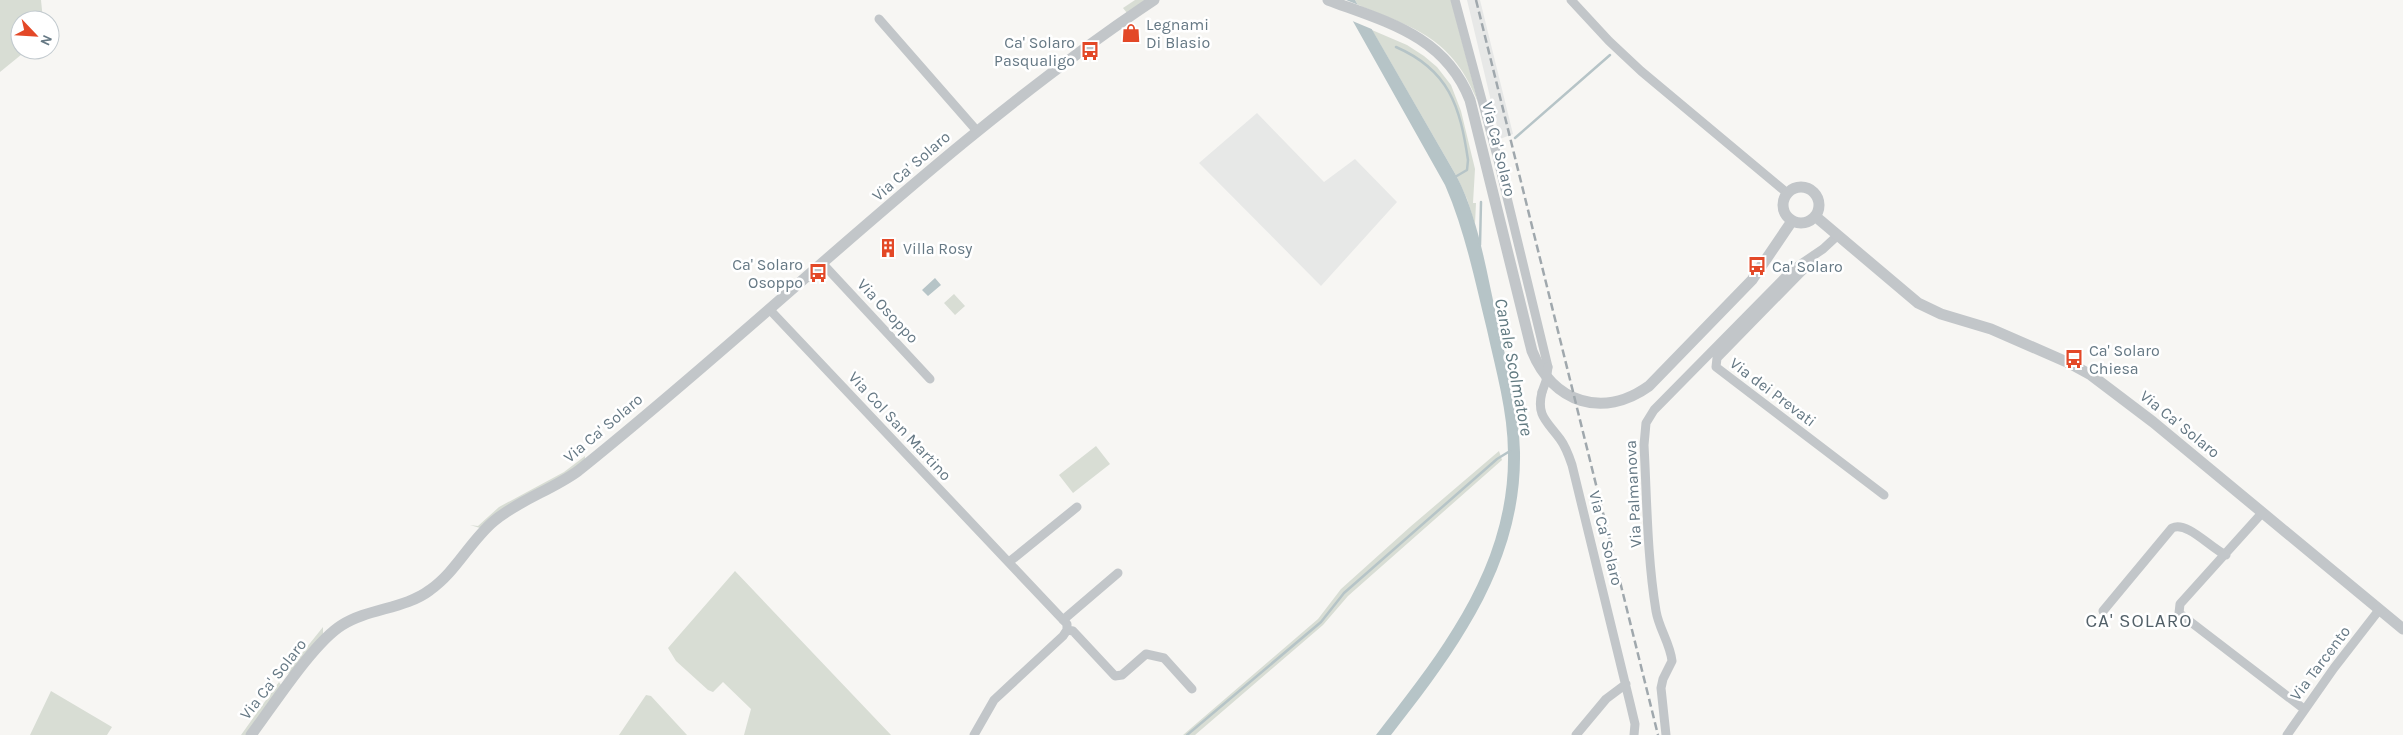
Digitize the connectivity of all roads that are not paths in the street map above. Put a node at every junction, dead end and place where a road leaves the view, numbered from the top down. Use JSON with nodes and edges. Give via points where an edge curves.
{"nodes":[{"id":1,"x":1154,"y":0,"type":"edge"},
{"id":2,"x":1456,"y":0,"type":"edge"},
{"id":3,"x":1571,"y":0,"type":"edge"},
{"id":4,"x":1331,"y":1,"type":"edge"},
{"id":5,"x":879,"y":19,"type":"dead end"},
{"id":6,"x":977,"y":131,"type":"junction"},
{"id":7,"x":1788,"y":193,"type":"junction"},
{"id":8,"x":1816,"y":216,"type":"junction"},
{"id":9,"x":1792,"y":221,"type":"junction"},
{"id":10,"x":1837,"y":236,"type":"junction"},
{"id":11,"x":1814,"y":255,"type":"junction"},
{"id":12,"x":823,"y":264,"type":"junction"},
{"id":13,"x":770,"y":310,"type":"junction"},
{"id":14,"x":930,"y":379,"type":"dead end"},
{"id":15,"x":1884,"y":495,"type":"dead end"},
{"id":16,"x":1077,"y":507,"type":"dead end"},
{"id":17,"x":2262,"y":512,"type":"junction"},
{"id":18,"x":2226,"y":555,"type":"junction"},
{"id":19,"x":1009,"y":562,"type":"junction"},
{"id":20,"x":1118,"y":573,"type":"dead end"},
{"id":21,"x":2379,"y":610,"type":"junction"},
{"id":22,"x":2103,"y":611,"type":"dead end"},
{"id":23,"x":1063,"y":620,"type":"junction"},
{"id":24,"x":2403,"y":629,"type":"edge"},
{"id":25,"x":1067,"y":630,"type":"junction"},
{"id":26,"x":1626,"y":684,"type":"junction"},
{"id":27,"x":1192,"y":689,"type":"dead end"},
{"id":28,"x":2304,"y":709,"type":"junction"},
{"id":29,"x":251,"y":735,"type":"edge"},
{"id":30,"x":974,"y":735,"type":"edge"},
{"id":31,"x":1576,"y":735,"type":"edge"},
{"id":32,"x":1634,"y":735,"type":"edge"},
{"id":33,"x":1666,"y":735,"type":"edge"},
{"id":34,"x":2287,"y":735,"type":"edge"}],
"edges":[{"from":1,"to":6,"type":"street","name":"Via Ca' Solaro"},
{"from":2,"to":26,"type":"street","name":"Via Ca' Solaro","bridge":true,"via":[[1548,367],[1540,401],[1544,421],[1561,440],[1572,465]]},
{"from":3,"to":7,"type":"street","via":[[1641,71]]},
{"from":4,"to":9,"type":"street","name":"Via Ca' Solaro","via":[[1412,34],[1430,45],[1453,67],[1462,81],[1480,138],[1532,351],[1554,386],[1575,398],[1596,403],[1617,402],[1649,386],[1752,280]]},
{"from":5,"to":6,"type":"street","name":"Via Ca' Solaro"},
{"from":6,"to":12,"type":"street","name":"Via Ca' Solaro"},
{"from":7,"to":8,"type":"street","via":[[1797,187],[1813,191],[1819,200]]},
{"from":7,"to":9,"type":"street","via":[[1784,198],[1784,211]]},
{"from":8,"to":9,"type":"street","via":[[1802,223]]},
{"from":8,"to":10,"type":"street","name":"Via Ca' Solaro"},
{"from":10,"to":11,"type":"street","name":"Via Palmanova"},
{"from":10,"to":17,"type":"street","name":"Via Ca' Solaro","via":[[1918,304],[2004,335],[2091,376],[2133,406]]},
{"from":11,"to":15,"type":"street","name":"Via dei Prevati","via":[[1813,260],[1718,358],[1716,367]]},
{"from":11,"to":33,"type":"street","name":"Via Palmanova","via":[[1792,270],[1654,410],[1646,423],[1644,445],[1654,594],[1661,632],[1669,645],[1672,661],[1662,688]]},
{"from":12,"to":13,"type":"street","name":"Via Ca' Solaro"},
{"from":12,"to":14,"type":"street","name":"Via Osoppo"},
{"from":13,"to":19,"type":"street","name":"Via Col San Martino"},
{"from":13,"to":29,"type":"street","name":"Via Ca' Solaro","via":[[578,471],[499,517],[432,590],[364,614],[334,631]]},
{"from":16,"to":19,"type":"street"},
{"from":17,"to":18,"type":"street"},
{"from":17,"to":21,"type":"street","name":"Via Ca' Solaro"},
{"from":18,"to":22,"type":"street","via":[[2187,528],[2172,528]]},
{"from":18,"to":28,"type":"street","via":[[2180,604],[2179,613]]},
{"from":19,"to":23,"type":"street","name":"Via Col San Martino"},
{"from":20,"to":23,"type":"street"},
{"from":21,"to":24,"type":"street","name":"Via Ca' Solaro"},
{"from":21,"to":28,"type":"street","name":"Via Tarcento"},
{"from":23,"to":25,"type":"street","name":"Via Col San Martino"},
{"from":25,"to":27,"type":"street","via":[[1073,632],[1115,676],[1122,675],[1146,654],[1164,658]]},
{"from":25,"to":30,"type":"street","via":[[994,700]]},
{"from":26,"to":31,"type":"street","via":[[1606,698]]},
{"from":26,"to":32,"type":"street","name":"Via Ca' Solaro","via":[[1635,724]]},
{"from":28,"to":34,"type":"street","name":"Via Tarcento"}]}
